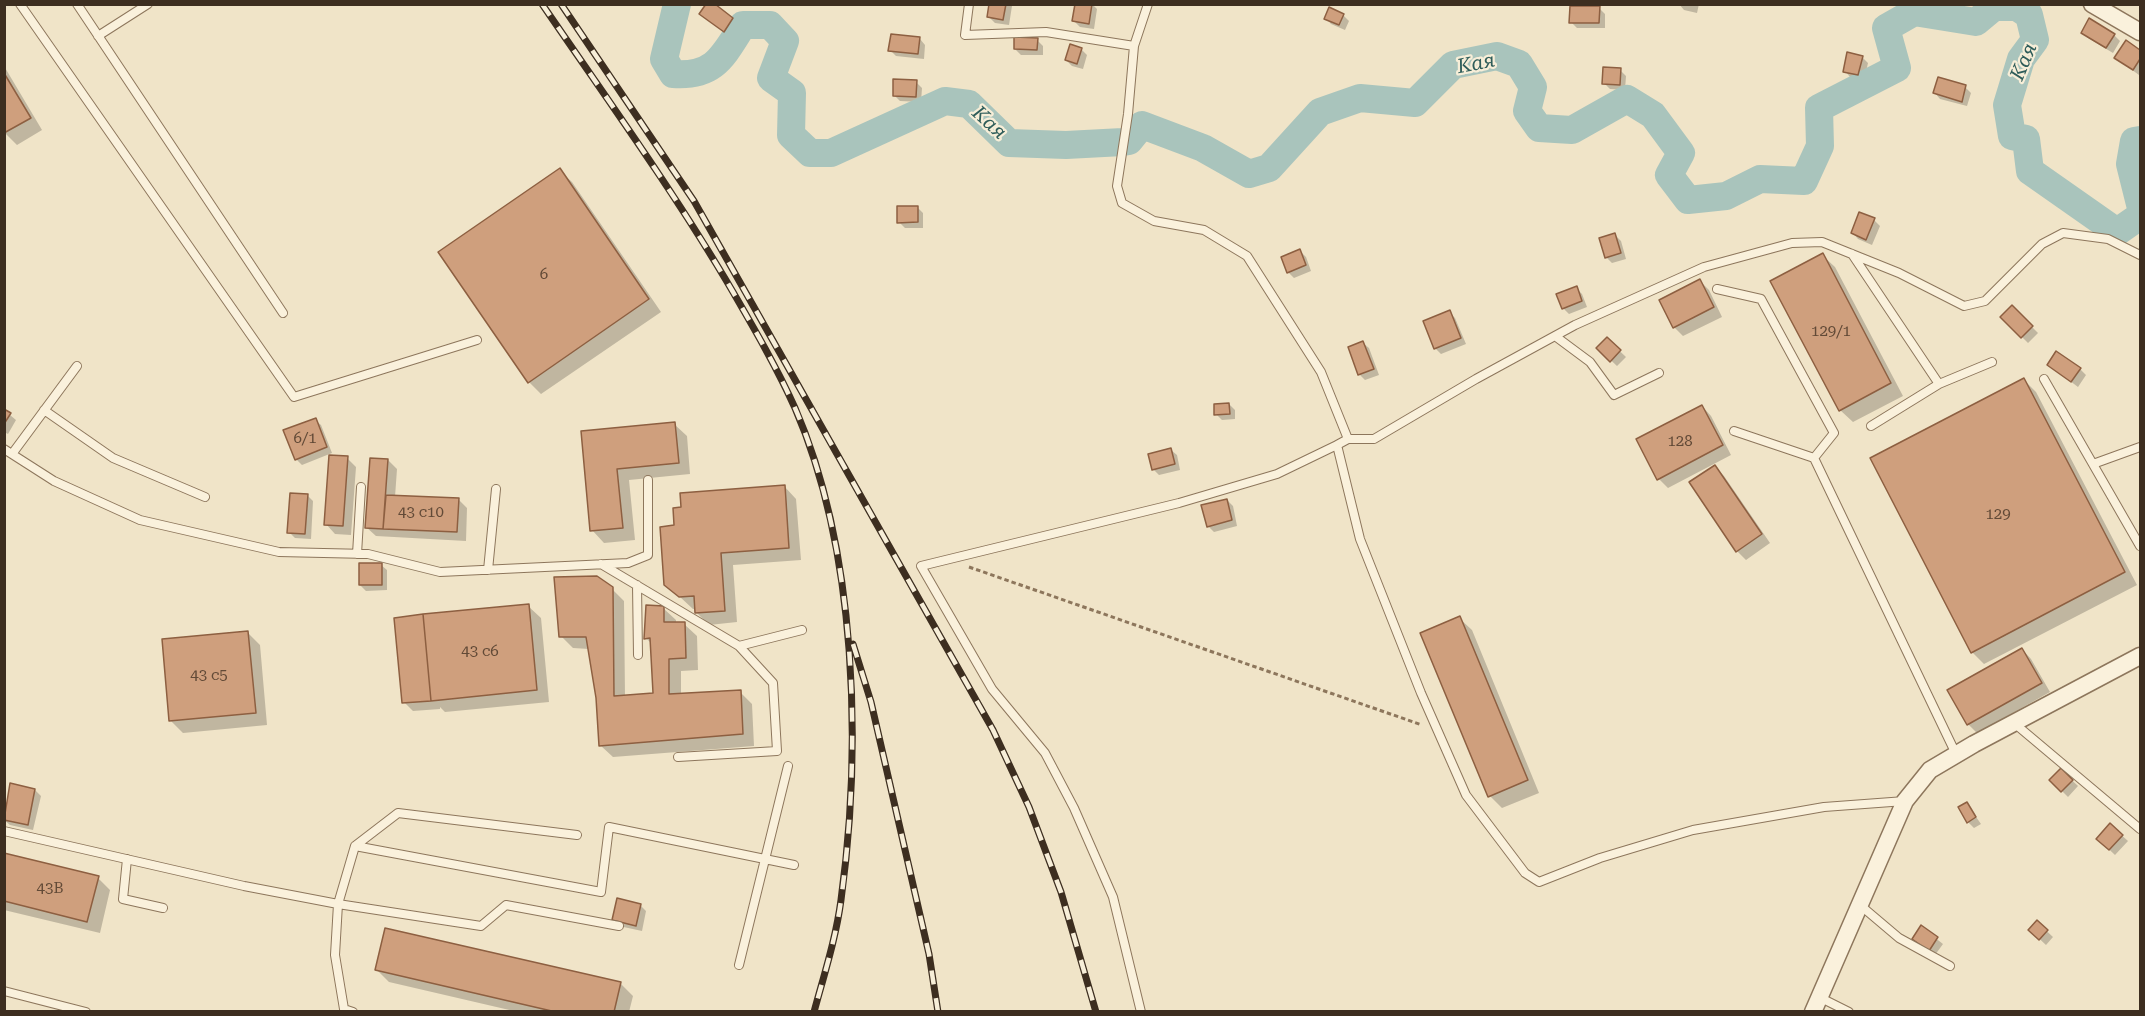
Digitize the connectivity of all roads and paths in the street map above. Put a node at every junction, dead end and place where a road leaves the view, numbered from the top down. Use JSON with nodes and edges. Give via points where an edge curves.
{"nodes":[{"id":1,"x":20,"y":4,"type":"edge"},
{"id":2,"x":77,"y":4,"type":"edge"},
{"id":3,"x":148,"y":4,"type":"edge"},
{"id":4,"x":969,"y":4,"type":"edge"},
{"id":5,"x":1148,"y":4,"type":"edge"},
{"id":6,"x":2092,"y":4,"type":"edge"},
{"id":7,"x":2140,"y":32,"type":"edge"},
{"id":8,"x":98,"y":36,"type":"junction"},
{"id":9,"x":1134,"y":46,"type":"junction"},
{"id":10,"x":1851,"y":254,"type":"junction"},
{"id":11,"x":2140,"y":255,"type":"edge"},
{"id":12,"x":1717,"y":289,"type":"dead end"},
{"id":13,"x":283,"y":313,"type":"dead end"},
{"id":14,"x":1555,"y":336,"type":"junction"},
{"id":15,"x":477,"y":340,"type":"dead end"},
{"id":16,"x":1992,"y":362,"type":"dead end"},
{"id":17,"x":77,"y":366,"type":"dead end"},
{"id":18,"x":1659,"y":373,"type":"dead end"},
{"id":19,"x":2044,"y":379,"type":"dead end"},
{"id":20,"x":1939,"y":384,"type":"junction"},
{"id":21,"x":44,"y":410,"type":"junction"},
{"id":22,"x":1871,"y":426,"type":"dead end"},
{"id":23,"x":1734,"y":430,"type":"dead end"},
{"id":24,"x":1348,"y":439,"type":"junction"},
{"id":25,"x":1337,"y":445,"type":"junction"},
{"id":26,"x":2140,"y":447,"type":"edge"},
{"id":27,"x":8,"y":451,"type":"edge"},
{"id":28,"x":1814,"y":458,"type":"junction"},
{"id":29,"x":2093,"y":464,"type":"junction"},
{"id":30,"x":648,"y":480,"type":"dead end"},
{"id":31,"x":361,"y":487,"type":"dead end"},
{"id":32,"x":496,"y":489,"type":"dead end"},
{"id":33,"x":205,"y":497,"type":"dead end"},
{"id":34,"x":2140,"y":546,"type":"edge"},
{"id":35,"x":357,"y":554,"type":"junction"},
{"id":36,"x":949,"y":560,"type":"junction"},
{"id":37,"x":601,"y":564,"type":"junction"},
{"id":38,"x":488,"y":570,"type":"junction"},
{"id":39,"x":637,"y":585,"type":"junction"},
{"id":40,"x":802,"y":630,"type":"dead end"},
{"id":41,"x":739,"y":646,"type":"junction"},
{"id":42,"x":638,"y":655,"type":"dead end"},
{"id":43,"x":2140,"y":656,"type":"edge"},
{"id":44,"x":2014,"y":723,"type":"junction"},
{"id":45,"x":1437,"y":731,"type":"junction"},
{"id":46,"x":1956,"y":754,"type":"junction"},
{"id":47,"x":678,"y":757,"type":"dead end"},
{"id":48,"x":788,"y":766,"type":"dead end"},
{"id":49,"x":1905,"y":801,"type":"junction"},
{"id":50,"x":2140,"y":829,"type":"edge"},
{"id":51,"x":4,"y":831,"type":"edge"},
{"id":52,"x":578,"y":835,"type":"dead end"},
{"id":53,"x":355,"y":846,"type":"junction"},
{"id":54,"x":127,"y":859,"type":"junction"},
{"id":55,"x":765,"y":859,"type":"junction"},
{"id":56,"x":794,"y":865,"type":"dead end"},
{"id":57,"x":338,"y":904,"type":"junction"},
{"id":58,"x":1860,"y":905,"type":"junction"},
{"id":59,"x":163,"y":908,"type":"dead end"},
{"id":60,"x":619,"y":926,"type":"dead end"},
{"id":61,"x":739,"y":965,"type":"dead end"},
{"id":62,"x":1950,"y":966,"type":"dead end"},
{"id":63,"x":4,"y":991,"type":"edge"},
{"id":64,"x":1816,"y":1004,"type":"edge"},
{"id":65,"x":86,"y":1011,"type":"edge"},
{"id":66,"x":353,"y":1011,"type":"edge"},
{"id":67,"x":1141,"y":1011,"type":"edge"},
{"id":68,"x":1850,"y":1011,"type":"edge"}],
"edges":[{"from":1,"to":15,"type":"lane","via":[[294,397]]},
{"from":2,"to":8,"type":"lane"},
{"from":3,"to":8,"type":"lane"},
{"from":4,"to":9,"type":"lane","via":[[965,35],[1046,32]]},
{"from":5,"to":9,"type":"lane"},
{"from":6,"to":7,"type":"street"},
{"from":8,"to":13,"type":"lane"},
{"from":9,"to":24,"type":"lane","via":[[1117,186],[1122,203],[1154,221],[1204,230],[1247,256],[1321,372]]},
{"from":10,"to":11,"type":"lane","via":[[1964,306],[1985,301],[2042,244],[2063,233],[2108,239]]},
{"from":10,"to":14,"type":"lane","via":[[1822,242],[1792,243],[1704,267]]},
{"from":10,"to":20,"type":"lane"},
{"from":12,"to":28,"type":"lane","via":[[1761,299],[1834,433]]},
{"from":14,"to":18,"type":"lane","via":[[1590,362],[1614,395]]},
{"from":14,"to":24,"type":"lane","via":[[1374,439]]},
{"from":16,"to":20,"type":"lane"},
{"from":17,"to":21,"type":"lane"},
{"from":19,"to":29,"type":"lane"},
{"from":20,"to":22,"type":"lane"},
{"from":21,"to":27,"type":"lane"},
{"from":21,"to":33,"type":"lane","via":[[113,458]]},
{"from":23,"to":28,"type":"lane"},
{"from":24,"to":25,"type":"lane"},
{"from":25,"to":36,"type":"lane","via":[[1276,474],[1179,503]]},
{"from":25,"to":45,"type":"lane","via":[[1360,540]]},
{"from":26,"to":29,"type":"lane"},
{"from":27,"to":35,"type":"lane","via":[[54,481],[140,520],[279,552]]},
{"from":28,"to":46,"type":"lane"},
{"from":29,"to":34,"type":"lane"},
{"from":30,"to":37,"type":"lane","via":[[648,555],[628,563]]},
{"from":31,"to":35,"type":"lane"},
{"from":32,"to":38,"type":"lane"},
{"from":35,"to":38,"type":"lane","via":[[440,572]]},
{"from":36,"to":45,"type":"path"},
{"from":36,"to":67,"type":"lane","via":[[921,566],[992,688],[1045,753],[1074,808],[1113,897]]},
{"from":37,"to":38,"type":"lane"},
{"from":37,"to":39,"type":"lane"},
{"from":39,"to":41,"type":"lane"},
{"from":39,"to":42,"type":"lane"},
{"from":40,"to":41,"type":"lane"},
{"from":41,"to":47,"type":"lane","via":[[773,683],[777,751]]},
{"from":43,"to":44,"type":"street"},
{"from":44,"to":46,"type":"street"},
{"from":44,"to":50,"type":"lane"},
{"from":45,"to":49,"type":"lane","via":[[1466,795],[1525,873],[1539,882],[1600,858],[1693,830],[1824,807]]},
{"from":46,"to":49,"type":"street","via":[[1930,770]]},
{"from":48,"to":55,"type":"lane"},
{"from":49,"to":58,"type":"street"},
{"from":51,"to":54,"type":"lane"},
{"from":52,"to":53,"type":"lane","via":[[398,813]]},
{"from":53,"to":55,"type":"lane","via":[[601,892],[609,827]]},
{"from":53,"to":57,"type":"lane"},
{"from":54,"to":57,"type":"lane"},
{"from":54,"to":59,"type":"lane","via":[[123,899]]},
{"from":55,"to":56,"type":"lane"},
{"from":55,"to":61,"type":"lane"},
{"from":57,"to":60,"type":"lane","via":[[480,926],[506,905]]},
{"from":57,"to":66,"type":"lane","via":[[335,956],[344,1009]]},
{"from":58,"to":62,"type":"lane","via":[[1899,938]]},
{"from":58,"to":64,"type":"street"},
{"from":63,"to":65,"type":"lane"},
{"from":64,"to":68,"type":"lane"}]}
